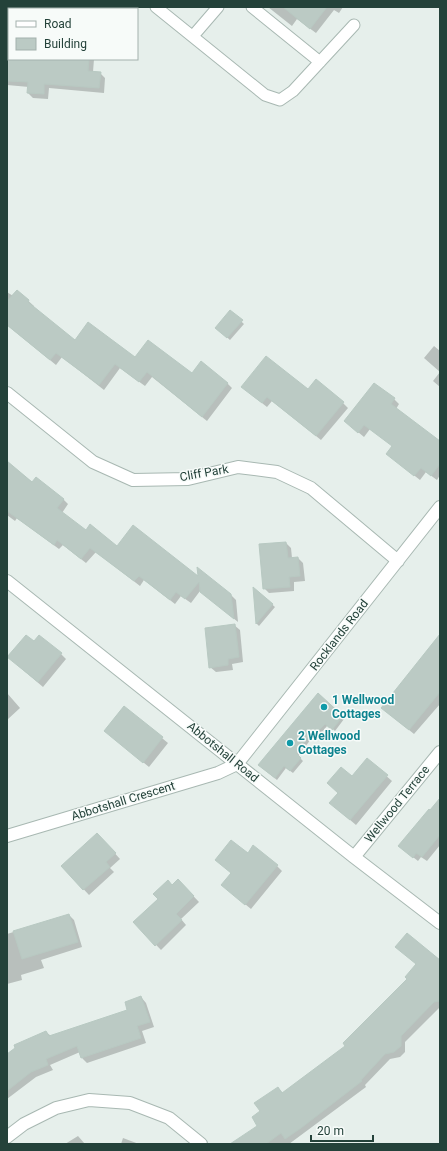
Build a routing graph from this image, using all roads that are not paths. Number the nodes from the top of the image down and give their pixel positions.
1 (156, 7) edge
2 (218, 7) edge
3 (252, 7) edge
4 (354, 26) dead end
5 (194, 36) junction
6 (320, 62) junction
7 (7, 393) edge
8 (440, 507) edge
9 (398, 560) junction
10 (7, 581) edge
11 (440, 752) edge
12 (237, 764) junction
13 (7, 836) edge
14 (354, 857) junction
15 (440, 922) edge
16 (7, 1137) edge
17 (201, 1144) edge

1 - 5 lane
2 - 5 lane
3 - 6 lane
4 - 6 lane
5 - 6 lane
7 - 9 street, Cliff Park
8 - 9 street, Rocklands Road
9 - 12 street, Rocklands Road
10 - 12 street, Abbotshall Road
11 - 14 street, Wellwood Terrace
12 - 13 street, Abbotshall Crescent
12 - 14 street, Abbotshall Road
14 - 15 street, Abbotshall Road
16 - 17 street

